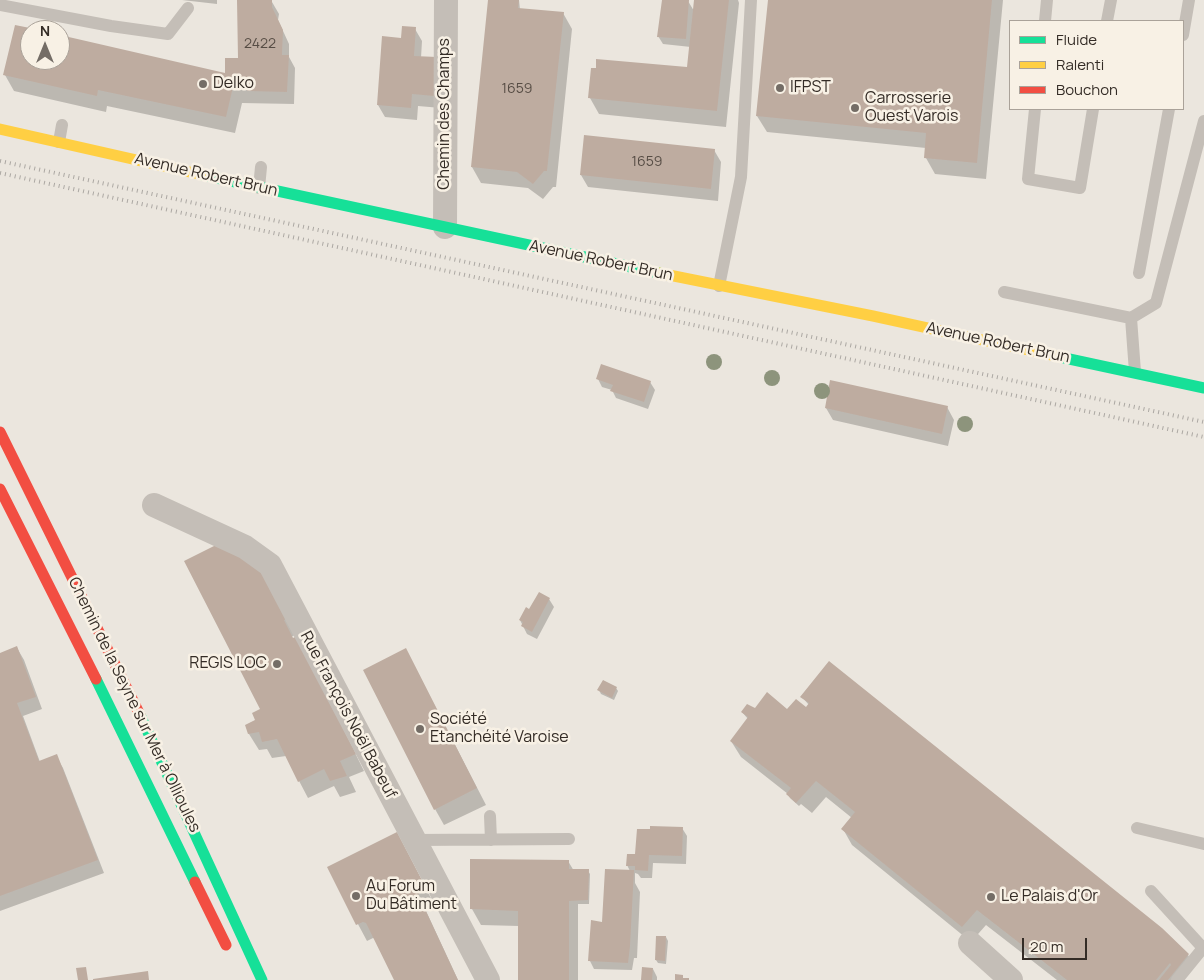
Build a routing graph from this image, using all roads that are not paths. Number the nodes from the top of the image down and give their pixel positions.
1 (751, 0) edge
2 (1047, 0) edge
3 (1110, 0) edge
4 (1189, 0) edge
5 (444, 1) edge
6 (0, 5) edge
7 (188, 8) dead end
8 (1045, 20) edge
9 (1107, 20) edge
10 (1184, 29) edge
11 (1035, 110) edge
12 (1093, 110) edge
13 (1169, 110) edge
14 (1204, 121) edge
15 (62, 125) dead end
16 (1, 126) edge
17 (59, 142) junction
18 (186, 156) dead end
19 (261, 166) dead end
20 (183, 170) junction
21 (259, 188) junction
22 (445, 227) junction
23 (1139, 273) dead end
24 (719, 286) junction
25 (1004, 292) dead end
26 (1131, 318) junction
27 (1135, 372) junction
28 (1204, 388) edge
29 (0, 432) edge
30 (0, 489) edge
31 (154, 505) dead end
32 (490, 816) dead end
33 (1137, 828) dead end
34 (569, 839) dead end
35 (414, 840) junction
36 (491, 840) junction
37 (201, 844) junction
38 (1204, 844) edge
39 (1151, 891) dead end
40 (970, 943) dead end
41 (1203, 948) edge
42 (230, 952) dead end
43 (262, 980) edge
44 (273, 980) edge
45 (488, 980) edge
46 (1011, 980) edge
47 (1178, 980) edge

1 - 24 lane
2 - 8 lane
3 - 9 lane
4 - 10 lane
5 - 22 street, Chemin des Champs
6 - 7 lane
11 - 12 lane
13 - 23 lane
14 - 26 lane
15 - 17 lane
16 - 17 street, Avenue Robert Brun
17 - 20 street, Avenue Robert Brun
18 - 20 lane
19 - 21 lane
20 - 21 street, Avenue Robert Brun
21 - 22 street, Avenue Robert Brun
22 - 24 street, Avenue Robert Brun
24 - 27 street, Avenue Robert Brun
25 - 26 lane
26 - 27 lane
27 - 28 street, Avenue Robert Brun
29 - 37 street, Chemin de la Seyne sur Mer à Ollioules
30 - 42 street, Chemin de la Seyne sur Mer à Ollioules
31 - 35 street, Rue François Noël Babeuf
32 - 36 lane
33 - 38 lane
34 - 36 lane
35 - 36 lane
35 - 45 street, Rue François Noël Babeuf
37 - 43 street, Chemin de la Seyne sur Mer à Ollioules
37 - 44 street
39 - 41 lane
40 - 46 street
41 - 47 lane

